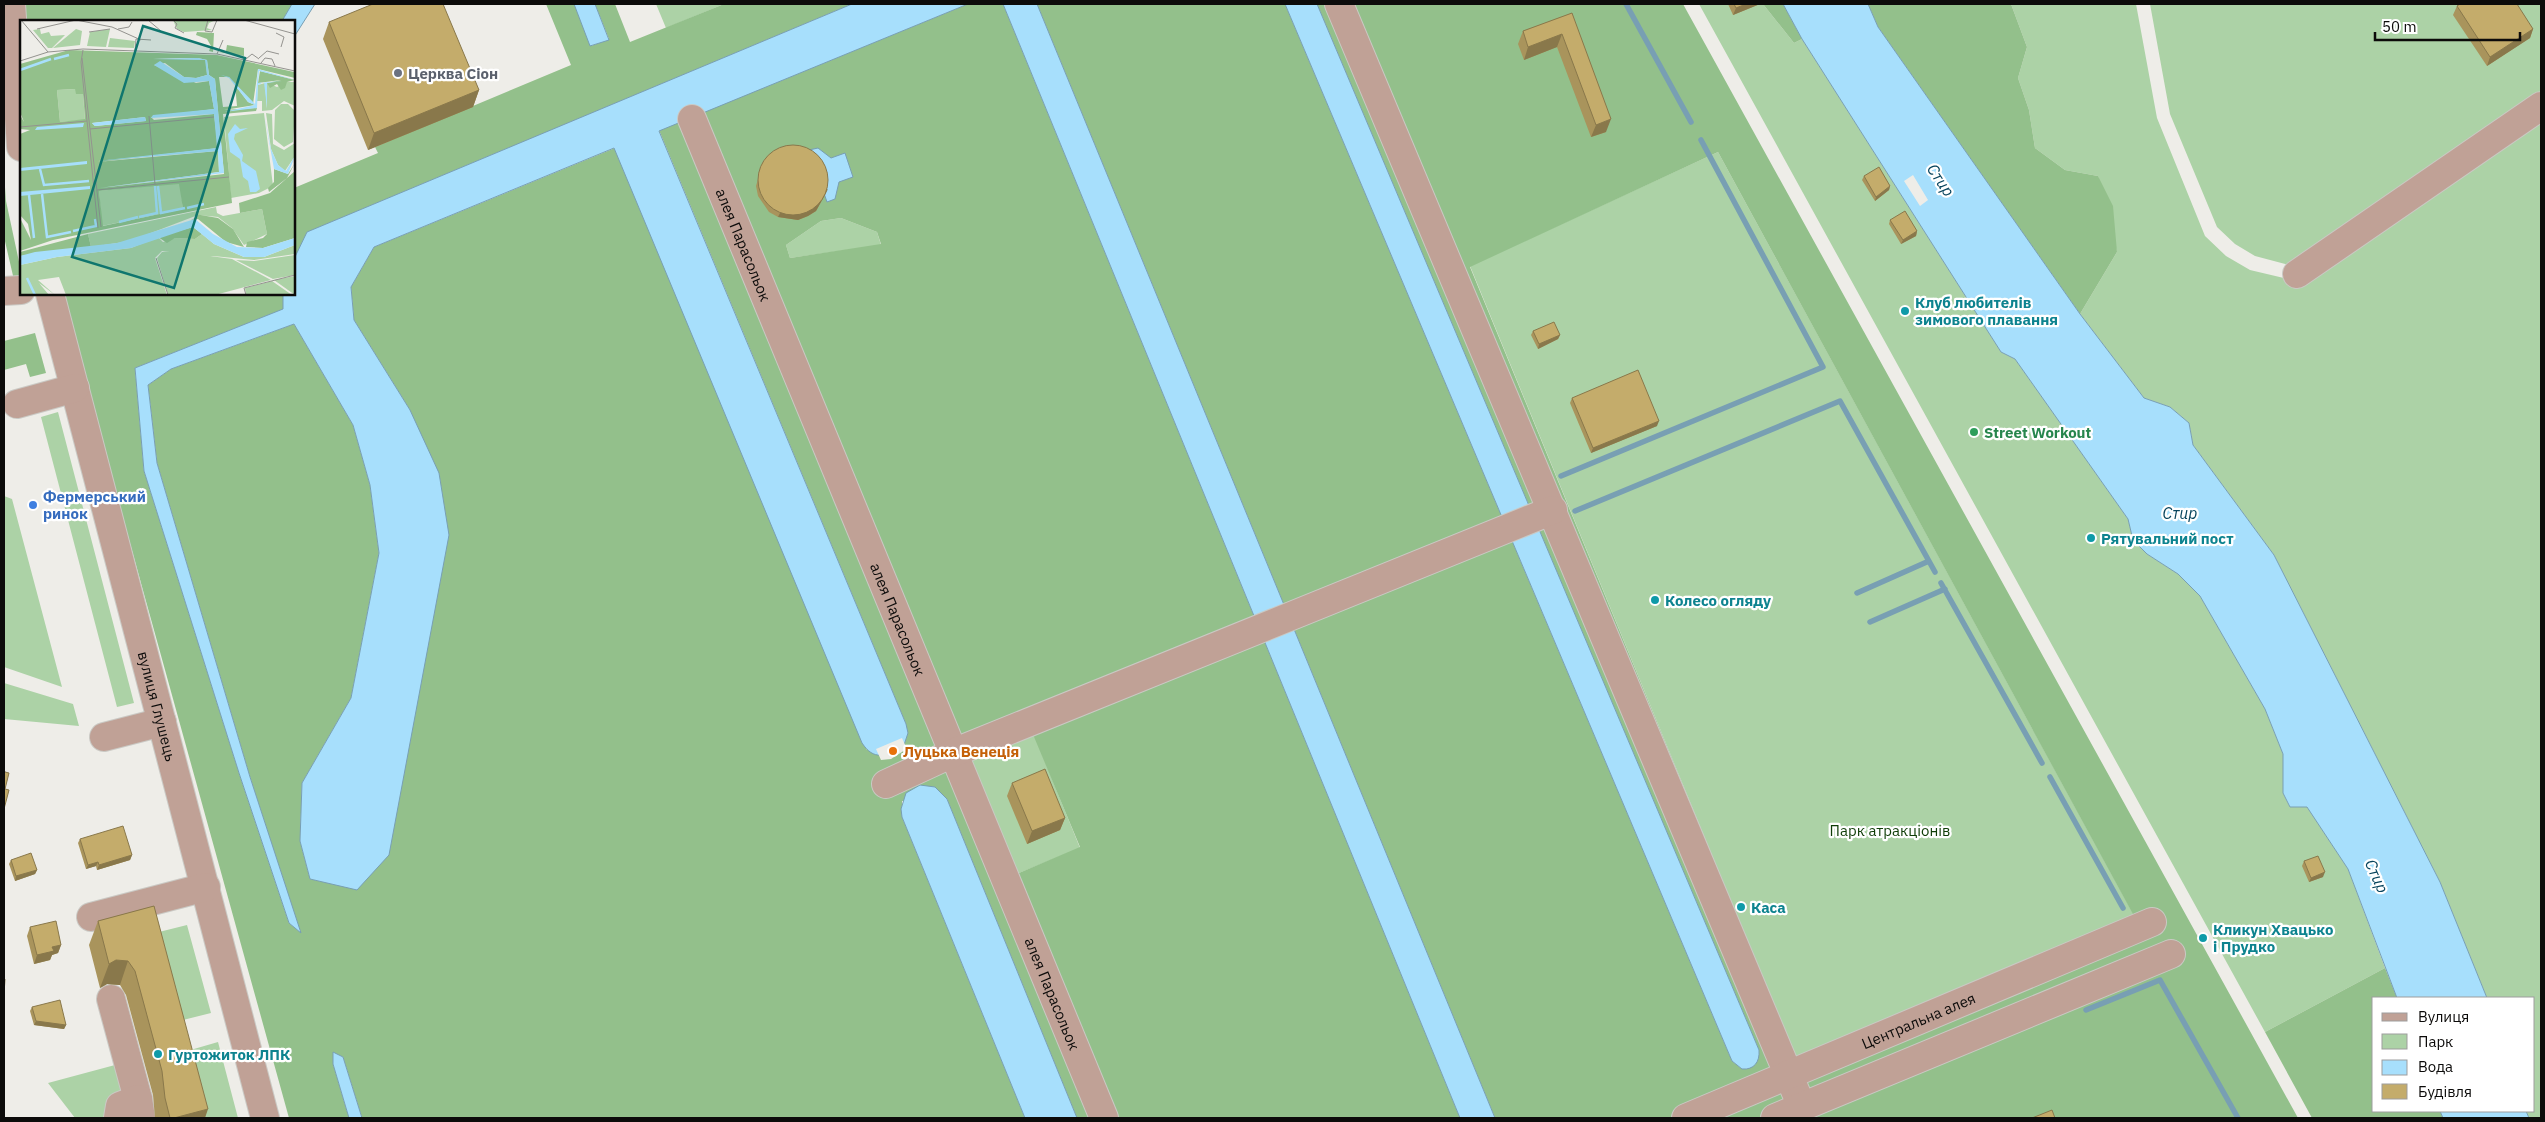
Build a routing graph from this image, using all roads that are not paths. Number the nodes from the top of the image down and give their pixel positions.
1 (11, 4) edge
2 (1339, 4) edge
3 (2541, 106) edge
4 (692, 120) dead end
5 (20, 133) edge
6 (2297, 274) dead end
7 (20, 290) edge
8 (4, 291) edge
9 (50, 295) edge
10 (75, 388) junction
11 (17, 404) dead end
12 (1553, 510) junction
13 (162, 722) junction
14 (104, 737) dead end
15 (953, 753) junction
16 (886, 784) dead end
17 (206, 887) junction
18 (91, 917) dead end
19 (111, 999) dead end
20 (1788, 1074) junction
21 (1802, 1107) junction
22 (140, 1108) edge
23 (1703, 1115) edge
24 (118, 1118) edge
25 (265, 1118) edge
26 (1104, 1118) edge
27 (1775, 1118) edge

1 - 5 street
2 - 12 street
3 - 6 street
4 - 15 street, алея Парасольок
7 - 8 street
9 - 10 street, вулиця Глушець
10 - 11 street
10 - 13 street, вулиця Глушець
12 - 15 street
12 - 20 street
13 - 14 street
13 - 17 street, вулиця Глушець
15 - 16 street
15 - 26 street, алея Парасольок
17 - 18 street
17 - 25 street, вулиця Глушець
19 - 22 street
20 - 21 street
20 - 21 street, Центральна алея
20 - 23 street, Центральна алея
21 - 27 street
22 - 24 street

